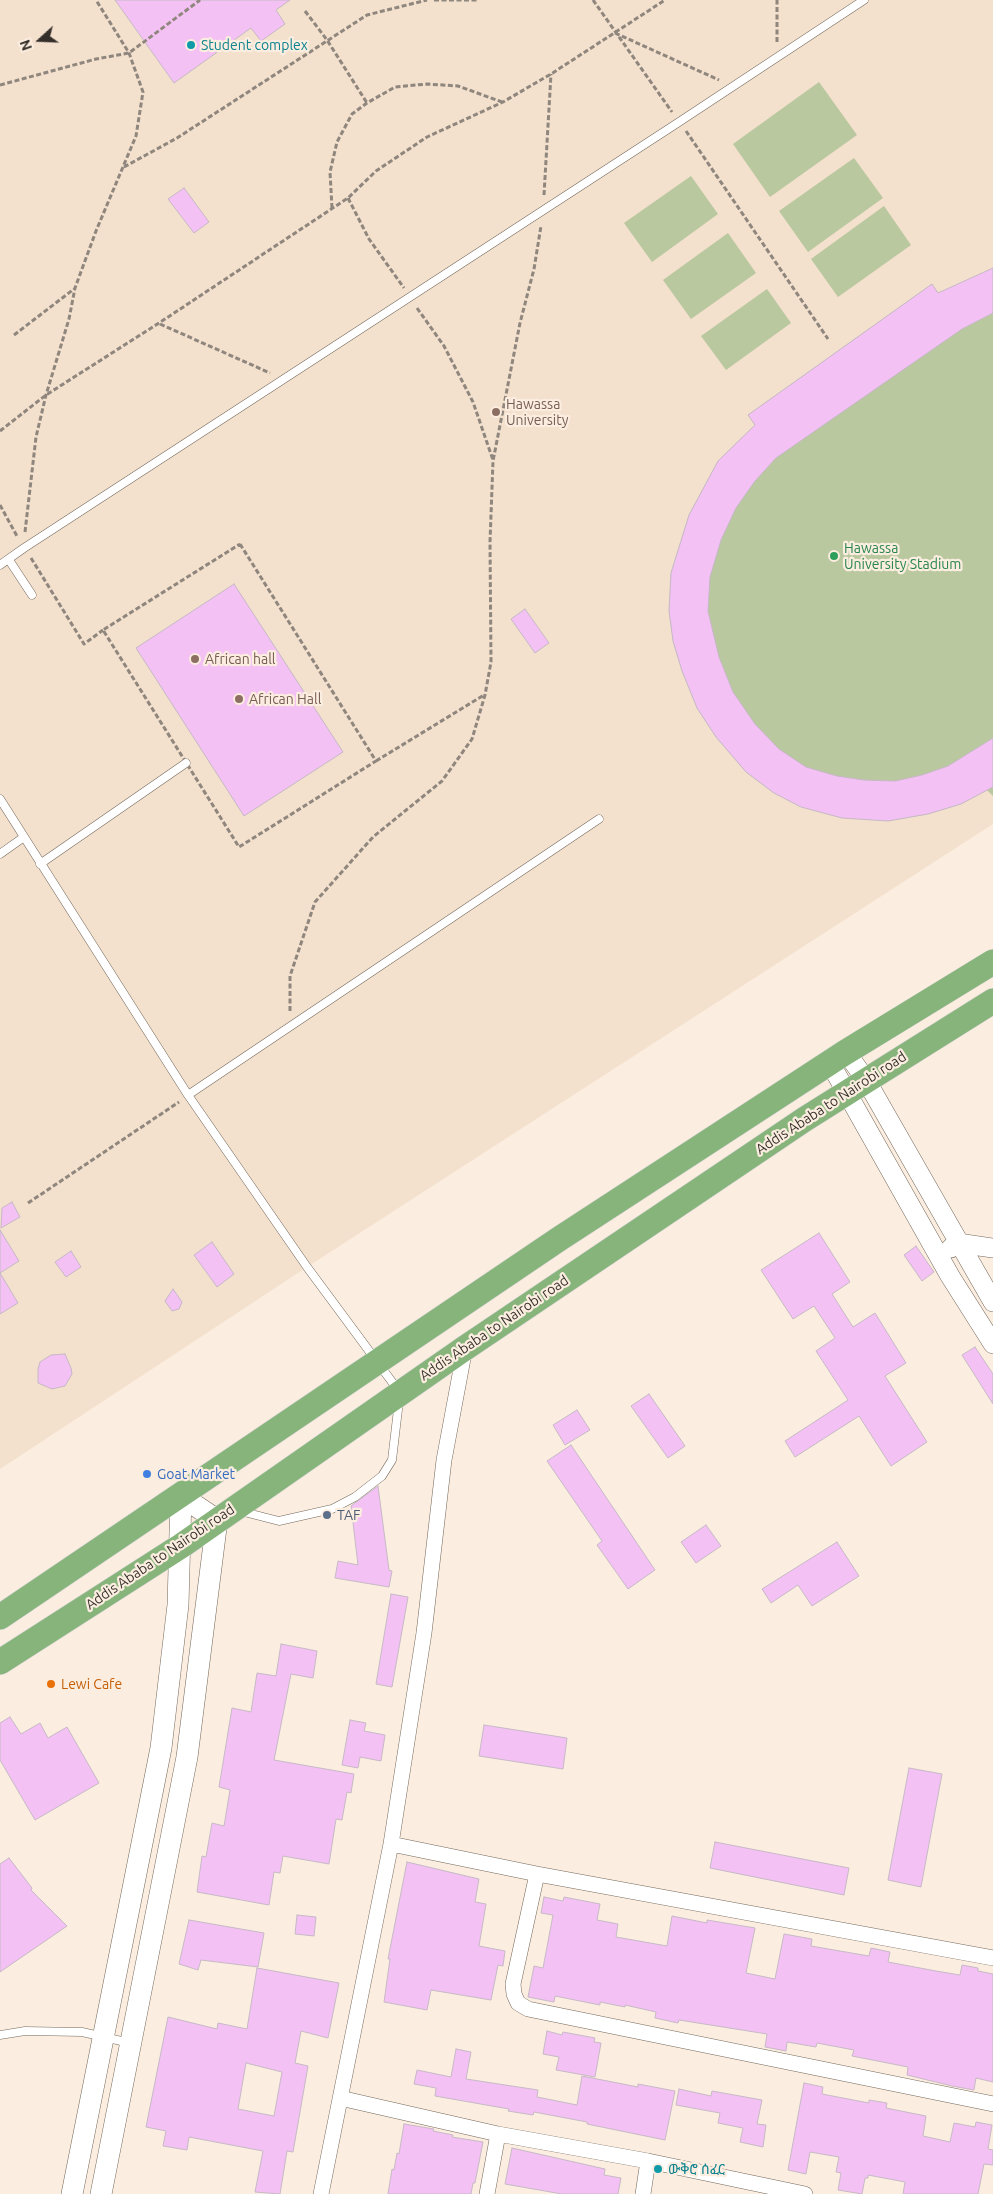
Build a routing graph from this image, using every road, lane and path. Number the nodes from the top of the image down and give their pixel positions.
1 (96, 0) edge
2 (200, 0) edge
3 (427, 0) edge
4 (434, 0) edge
5 (476, 0) edge
6 (593, 0) edge
7 (665, 0) edge
8 (777, 0) edge
9 (864, 0) edge
10 (305, 11) dead end
11 (615, 33) junction
12 (327, 40) junction
13 (129, 53) junction
14 (777, 57) junction
15 (551, 74) junction
16 (0, 85) edge
17 (732, 86) junction
18 (503, 102) junction
19 (367, 103) junction
20 (679, 122) junction
21 (124, 167) junction
22 (348, 198) junction
23 (332, 208) junction
24 (544, 210) junction
25 (75, 288) junction
26 (410, 297) junction
27 (159, 323) junction
28 (14, 334) dead end
29 (828, 339) dead end
30 (283, 378) junction
31 (46, 395) junction
32 (0, 430) edge
33 (493, 461) junction
34 (0, 505) edge
35 (24, 548) junction
36 (9, 560) junction
37 (0, 565) edge
38 (32, 595) dead end
39 (103, 630) junction
40 (485, 695) junction
41 (376, 761) junction
42 (186, 763) junction
43 (0, 799) edge
44 (600, 819) dead end
45 (24, 837) junction
46 (0, 854) edge
47 (40, 864) junction
48 (993, 962) edge
49 (993, 1001) edge
50 (290, 1027) junction
51 (838, 1057) junction
52 (856, 1086) junction
53 (188, 1095) junction
54 (28, 1203) dead end
55 (958, 1243) junction
56 (993, 1248) edge
57 (939, 1256) junction
58 (993, 1302) edge
59 (993, 1344) edge
60 (465, 1348) junction
61 (377, 1362) junction
62 (400, 1392) junction
63 (181, 1496) junction
64 (225, 1515) junction
65 (181, 1546) junction
66 (0, 1617) edge
67 (0, 1662) edge
68 (161, 1748) junction
69 (187, 1756) junction
70 (390, 1844) junction
71 (537, 1874) junction
72 (993, 1958) edge
73 (0, 2035) edge
74 (104, 2038) junction
75 (130, 2043) junction
76 (340, 2098) junction
77 (993, 2104) edge
78 (498, 2134) junction
79 (648, 2162) junction
80 (72, 2194) edge
81 (101, 2194) edge
82 (321, 2194) edge
83 (487, 2194) edge
84 (643, 2194) edge
85 (805, 2194) edge

1 - 13 path
2 - 13 path
3 - 12 path
4 - 5 path
6 - 11 path
7 - 11 path
8 - 14 path
9 - 14 lane
10 - 12 path
11 - 15 path
11 - 17 path
11 - 20 path
12 - 19 path
12 - 21 path
13 - 16 path
13 - 21 path
14 - 17 lane
15 - 18 path
15 - 24 path
17 - 20 lane
18 - 19 path
18 - 22 path
19 - 23 path
20 - 24 lane
20 - 29 path
21 - 25 path
22 - 23 path
22 - 26 path
23 - 27 path
24 - 26 lane
24 - 33 path
25 - 28 path
25 - 31 path
26 - 30 lane
26 - 33 path
27 - 30 path
27 - 31 path
30 - 35 lane
31 - 32 path
31 - 35 path
33 - 40 path
34 - 35 path
35 - 36 lane
35 - 39 path
36 - 37 lane
36 - 38 lane
39 - 41 path
39 - 42 path
40 - 41 path
40 - 50 path
41 - 42 path
42 - 47 lane
43 - 45 lane
44 - 50 lane
45 - 46 lane
45 - 47 lane
47 - 53 lane
48 - 51 highway
49 - 52 highway, Addis Ababa to Nairobi road
50 - 53 lane
51 - 52 street
51 - 61 highway
52 - 55 street
52 - 57 street
52 - 60 highway, Addis Ababa to Nairobi road
53 - 54 path
53 - 61 lane
55 - 56 street
55 - 57 street
55 - 58 street
57 - 59 street
60 - 62 highway, Addis Ababa to Nairobi road
60 - 70 street
61 - 62 lane
61 - 63 highway
62 - 64 highway, Addis Ababa to Nairobi road
62 - 64 lane
63 - 64 main road
63 - 65 main road
63 - 66 highway
64 - 65 highway, Addis Ababa to Nairobi road
64 - 69 main road
65 - 67 highway, Addis Ababa to Nairobi road
65 - 68 main road
68 - 69 main road
68 - 74 main road
69 - 75 main road
70 - 71 street
70 - 76 street
71 - 72 street
71 - 77 street
73 - 74 lane
74 - 75 lane
74 - 80 main road
75 - 81 main road
76 - 78 street
76 - 82 street
78 - 79 street
78 - 83 street
79 - 84 street
79 - 85 street

